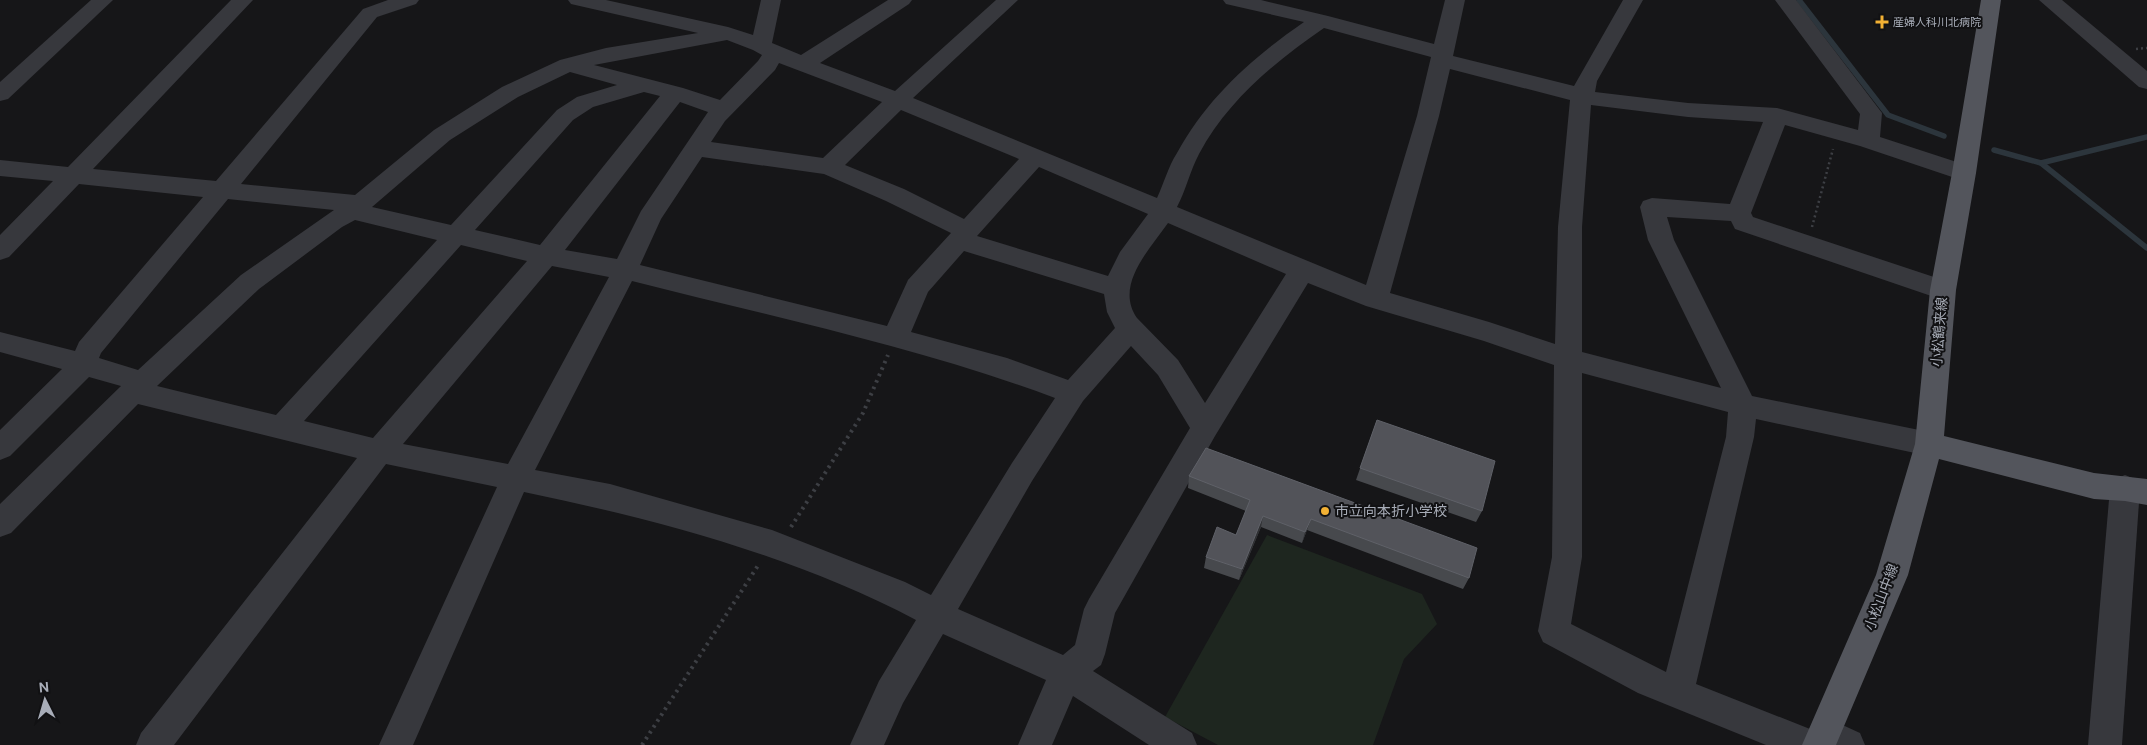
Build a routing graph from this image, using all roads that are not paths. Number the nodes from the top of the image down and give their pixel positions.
1 (103, 0) edge
2 (243, 0) edge
3 (409, 0) edge
4 (578, 0) edge
5 (770, 0) edge
6 (902, 0) edge
7 (1008, 0) edge
8 (1233, 0) edge
9 (1455, 0) edge
10 (1633, 0) edge
11 (1785, 0) edge
12 (1991, 0) edge
13 (2049, 0) edge
14 (1317, 13) edge
15 (728, 33) junction
16 (767, 49) junction
17 (1442, 56) junction
18 (804, 63) junction
19 (568, 65) junction
20 (2147, 82) edge
21 (642, 85) junction
22 (674, 93) junction
23 (0, 94) edge
24 (1582, 96) junction
25 (898, 100) junction
26 (722, 109) junction
27 (1777, 114) junction
28 (1868, 141) junction
29 (694, 148) junction
30 (1035, 156) junction
31 (828, 167) junction
32 (0, 168) edge
33 (1964, 173) junction
34 (72, 176) junction
35 (220, 191) junction
36 (356, 207) junction
37 (1163, 211) junction
38 (1739, 213) junction
39 (457, 235) junction
40 (963, 236) junction
41 (0, 251) edge
42 (546, 256) junction
43 (624, 270) junction
44 (1302, 270) junction
45 (1117, 288) junction
46 (1943, 290) junction
47 (1374, 298) junction
48 (1131, 328) junction
49 (895, 338) junction
50 (0, 342) edge
51 (1568, 359) junction
52 (83, 366) junction
53 (139, 387) junction
54 (1073, 393) junction
55 (1743, 405) junction
56 (281, 428) junction
57 (1204, 428) junction
58 (1929, 444) junction
59 (0, 448) edge
60 (379, 451) junction
61 (515, 479) junction
62 (2136, 490) edge
63 (0, 524) edge
64 (938, 614) junction
65 (1066, 673) junction
66 (1677, 694) junction
67 (1825, 742) edge
68 (153, 745) edge
69 (396, 745) edge
70 (867, 745) edge
71 (1034, 745) edge
72 (1180, 745) edge
73 (2105, 745) edge

1 - 23 street
2 - 34 street
3 - 35 street
4 - 15 street
5 - 16 street
6 - 18 street
7 - 25 street
8 - 14 street
9 - 17 street
10 - 24 street
11 - 28 street
12 - 33 main road, 小松鶴来線
13 - 20 street
14 - 17 street
14 - 37 street
15 - 16 street
15 - 19 street
16 - 18 street
16 - 26 street
17 - 24 street
17 - 47 street
18 - 25 street
19 - 21 street
19 - 36 street
21 - 22 street
21 - 39 street
22 - 26 street
22 - 42 street
24 - 27 street
24 - 51 street
25 - 30 street
25 - 31 street
26 - 29 street
27 - 28 street
27 - 38 street
28 - 33 street
29 - 31 street
29 - 43 street
30 - 37 street
30 - 40 street
31 - 40 street
32 - 34 street
33 - 46 main road, 小松鶴来線
34 - 35 street
34 - 41 street
35 - 36 street
35 - 52 street
36 - 39 street
36 - 53 street
37 - 44 street
37 - 45 street
38 - 46 street
38 - 55 street
39 - 42 street
39 - 56 street
40 - 45 street
40 - 49 street
42 - 43 street
42 - 60 street
43 - 49 street
43 - 61 street
44 - 47 street
44 - 57 street
45 - 48 street
46 - 58 main road, 小松鶴来線
47 - 51 street
48 - 54 street
48 - 57 street
49 - 54 street
50 - 52 street
51 - 55 street
51 - 66 street
52 - 53 street
52 - 59 street
53 - 56 street
53 - 63 street
54 - 64 street
55 - 58 street
55 - 66 street
56 - 60 street
57 - 65 street
58 - 62 main road
58 - 67 main road, 小松山中線
60 - 61 street
60 - 68 street
61 - 64 street
61 - 69 street
62 - 73 street
64 - 65 street
64 - 70 street
65 - 71 street
65 - 72 street
66 - 67 street

